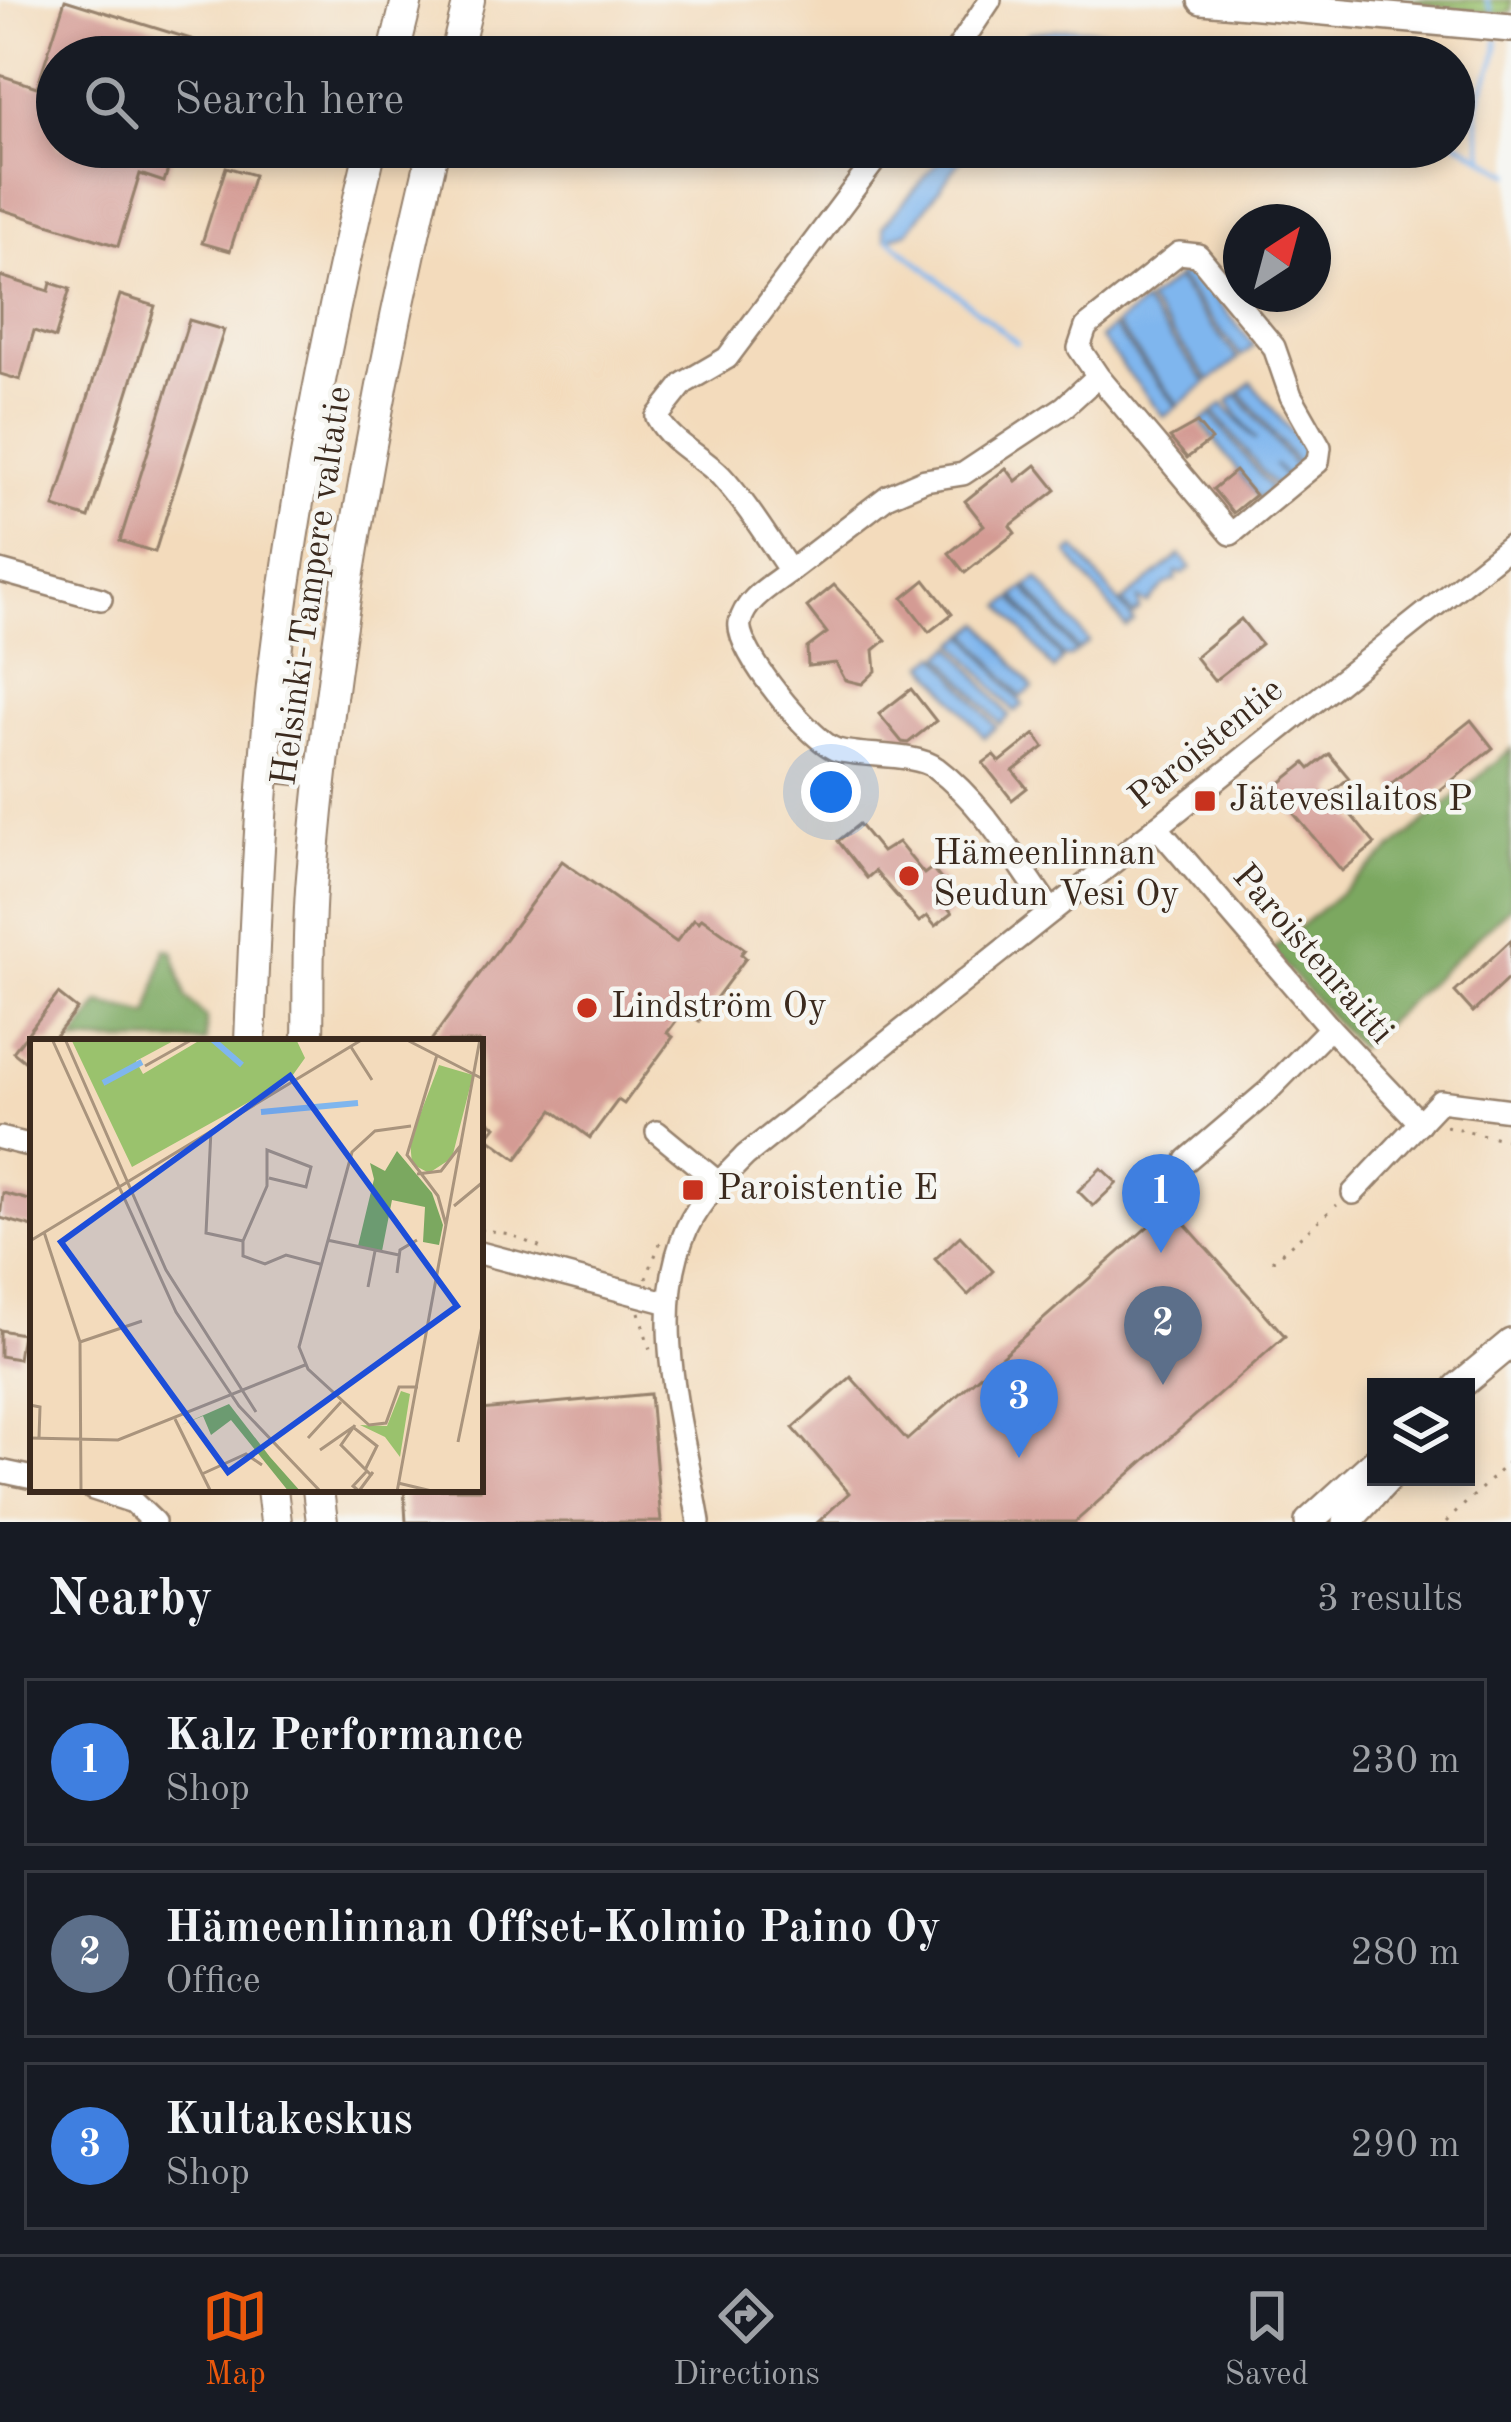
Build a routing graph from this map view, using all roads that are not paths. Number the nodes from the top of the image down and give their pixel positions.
1 (406, 0) edge
2 (469, 0) edge
3 (990, 0) edge
4 (1202, 0) edge
5 (1511, 28) edge
6 (398, 36) edge
7 (460, 36) edge
8 (966, 36) edge
9 (366, 168) edge
10 (429, 168) edge
11 (868, 168) edge
12 (1098, 376) junction
13 (1511, 545) edge
14 (790, 571) junction
15 (0, 572) edge
16 (100, 599) dead end
17 (266, 770) junction
18 (324, 776) junction
19 (1157, 827) junction
20 (1052, 911) junction
21 (1330, 1028) junction
22 (250, 1039) edge
23 (308, 1039) edge
24 (1511, 1110) edge
25 (1420, 1123) junction
26 (657, 1132) dead end
27 (0, 1138) edge
28 (30, 1145) edge
29 (1187, 1160) dead end
30 (719, 1183) junction
31 (1353, 1193) road end
32 (483, 1254) edge
33 (669, 1303) junction
34 (1511, 1344) edge
35 (1469, 1378) edge
36 (1475, 1384) edge
37 (1367, 1469) edge
38 (0, 1472) edge
39 (30, 1477) edge
40 (1381, 1486) edge
41 (102, 1492) edge
42 (272, 1492) edge
43 (319, 1492) edge
44 (154, 1522) edge
45 (276, 1522) edge
46 (322, 1522) edge
47 (699, 1522) edge
48 (1309, 1522) edge
49 (1347, 1522) edge

1 - 6 highway
2 - 7 highway
3 - 8 street
4 - 5 main road
9 - 17 highway, Helsinki-Tampere valtatie
10 - 18 highway, Helsinki-Tampere valtatie
11 - 14 street
12 - 12 street
12 - 14 street
13 - 19 street, Paroistentie
14 - 20 street
15 - 16 street
17 - 18 street
17 - 22 highway, Helsinki-Tampere valtatie
18 - 23 highway, Helsinki-Tampere valtatie
19 - 20 street, Paroistentie
19 - 21 street, Paroistenraitti
20 - 30 street, Paroistentie
21 - 25 street, Paroistenraitti
21 - 29 street
24 - 25 street
25 - 31 street
26 - 30 street
27 - 28 street
30 - 33 street, Paroistentie
32 - 33 street
33 - 47 street, Paroistentie
34 - 35 main road
34 - 36 main road
37 - 48 main road
38 - 39 street
40 - 49 main road
41 - 44 street
42 - 45 highway
43 - 46 highway

